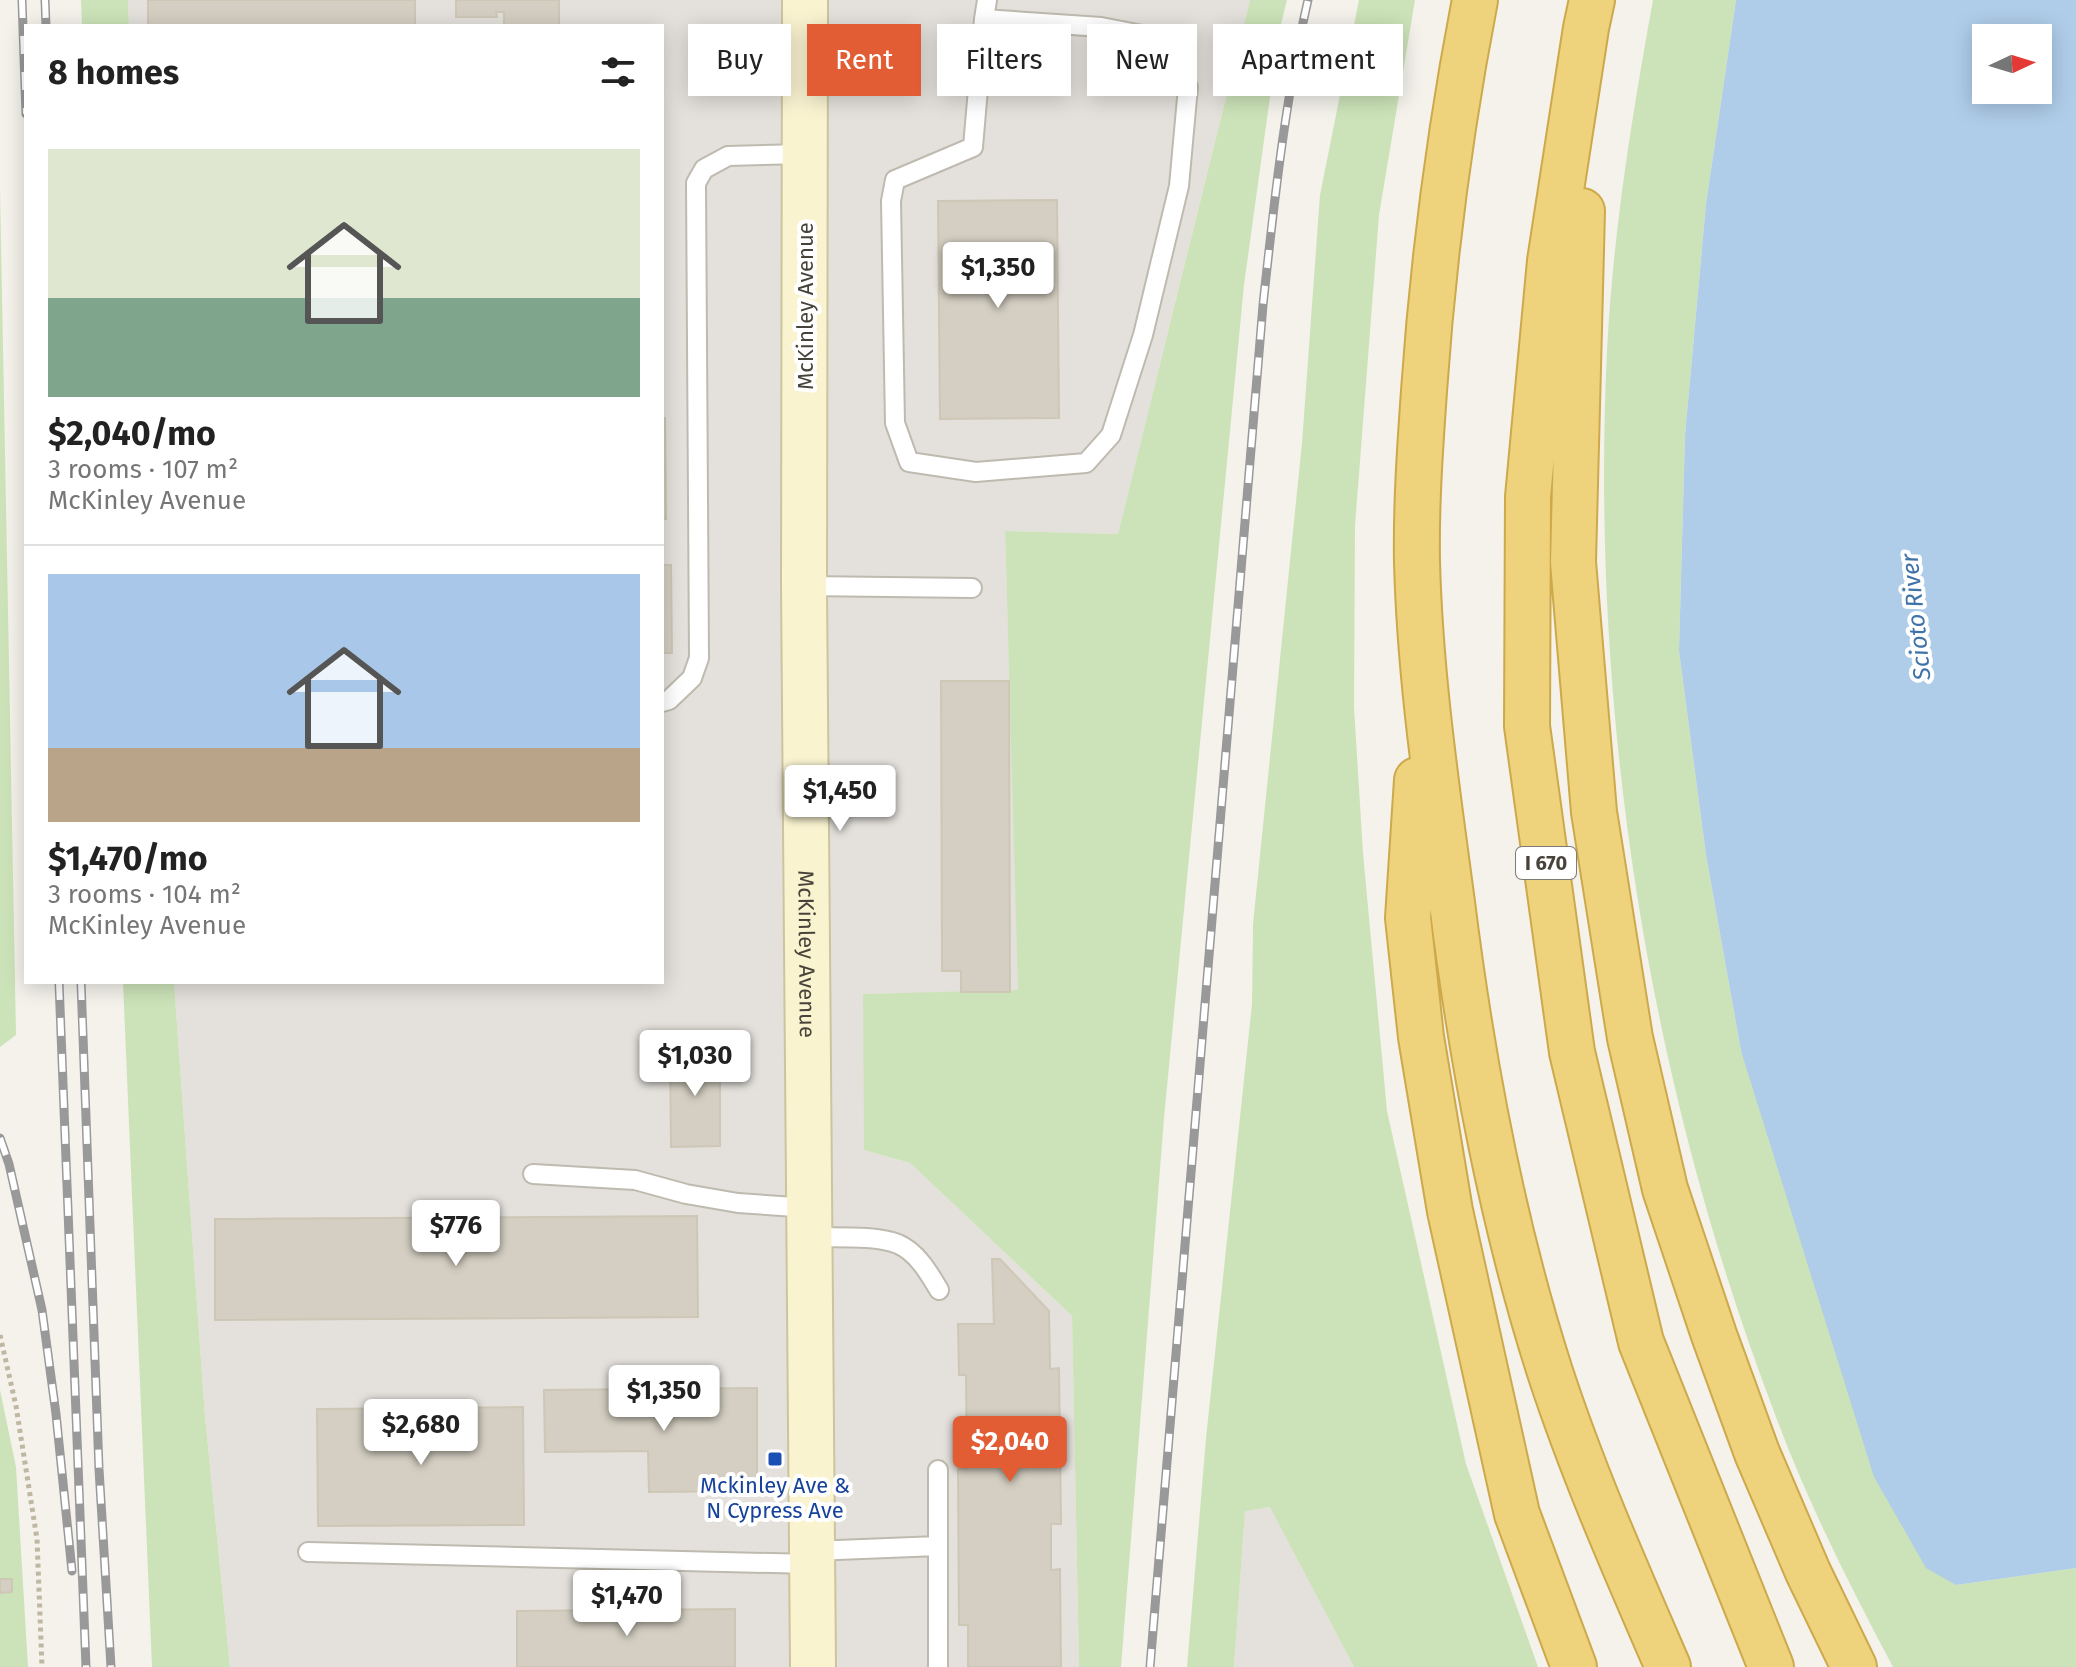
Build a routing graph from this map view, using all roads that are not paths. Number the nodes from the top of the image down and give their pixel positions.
1 (805, 0) edge
2 (1475, 0) edge
3 (986, 9) edge
4 (1589, 14) edge
5 (805, 154) junction
6 (804, 586) junction
7 (972, 588) dead end
8 (1423, 678) junction
9 (664, 701) edge
10 (533, 1174) dead end
11 (810, 1223) junction
12 (939, 1290) dead end
13 (938, 1470) dead end
14 (938, 1546) junction
15 (308, 1552) dead end
16 (811, 1558) junction
17 (813, 1667) edge
18 (938, 1667) edge
19 (1574, 1667) edge
20 (1668, 1667) edge
21 (1771, 1667) edge
22 (1854, 1667) edge

1 - 5 main road, McKinley Avenue
2 - 8 highway
3 - 3 lane
4 - 21 highway, I 670
4 - 22 highway
5 - 6 main road, McKinley Avenue
5 - 9 lane
6 - 7 lane
6 - 11 main road, McKinley Avenue
8 - 19 highway
8 - 20 highway
10 - 11 lane
11 - 12 lane
11 - 16 main road, McKinley Avenue
13 - 14 lane
14 - 16 lane
14 - 18 lane
15 - 16 lane
16 - 17 main road, McKinley Avenue

